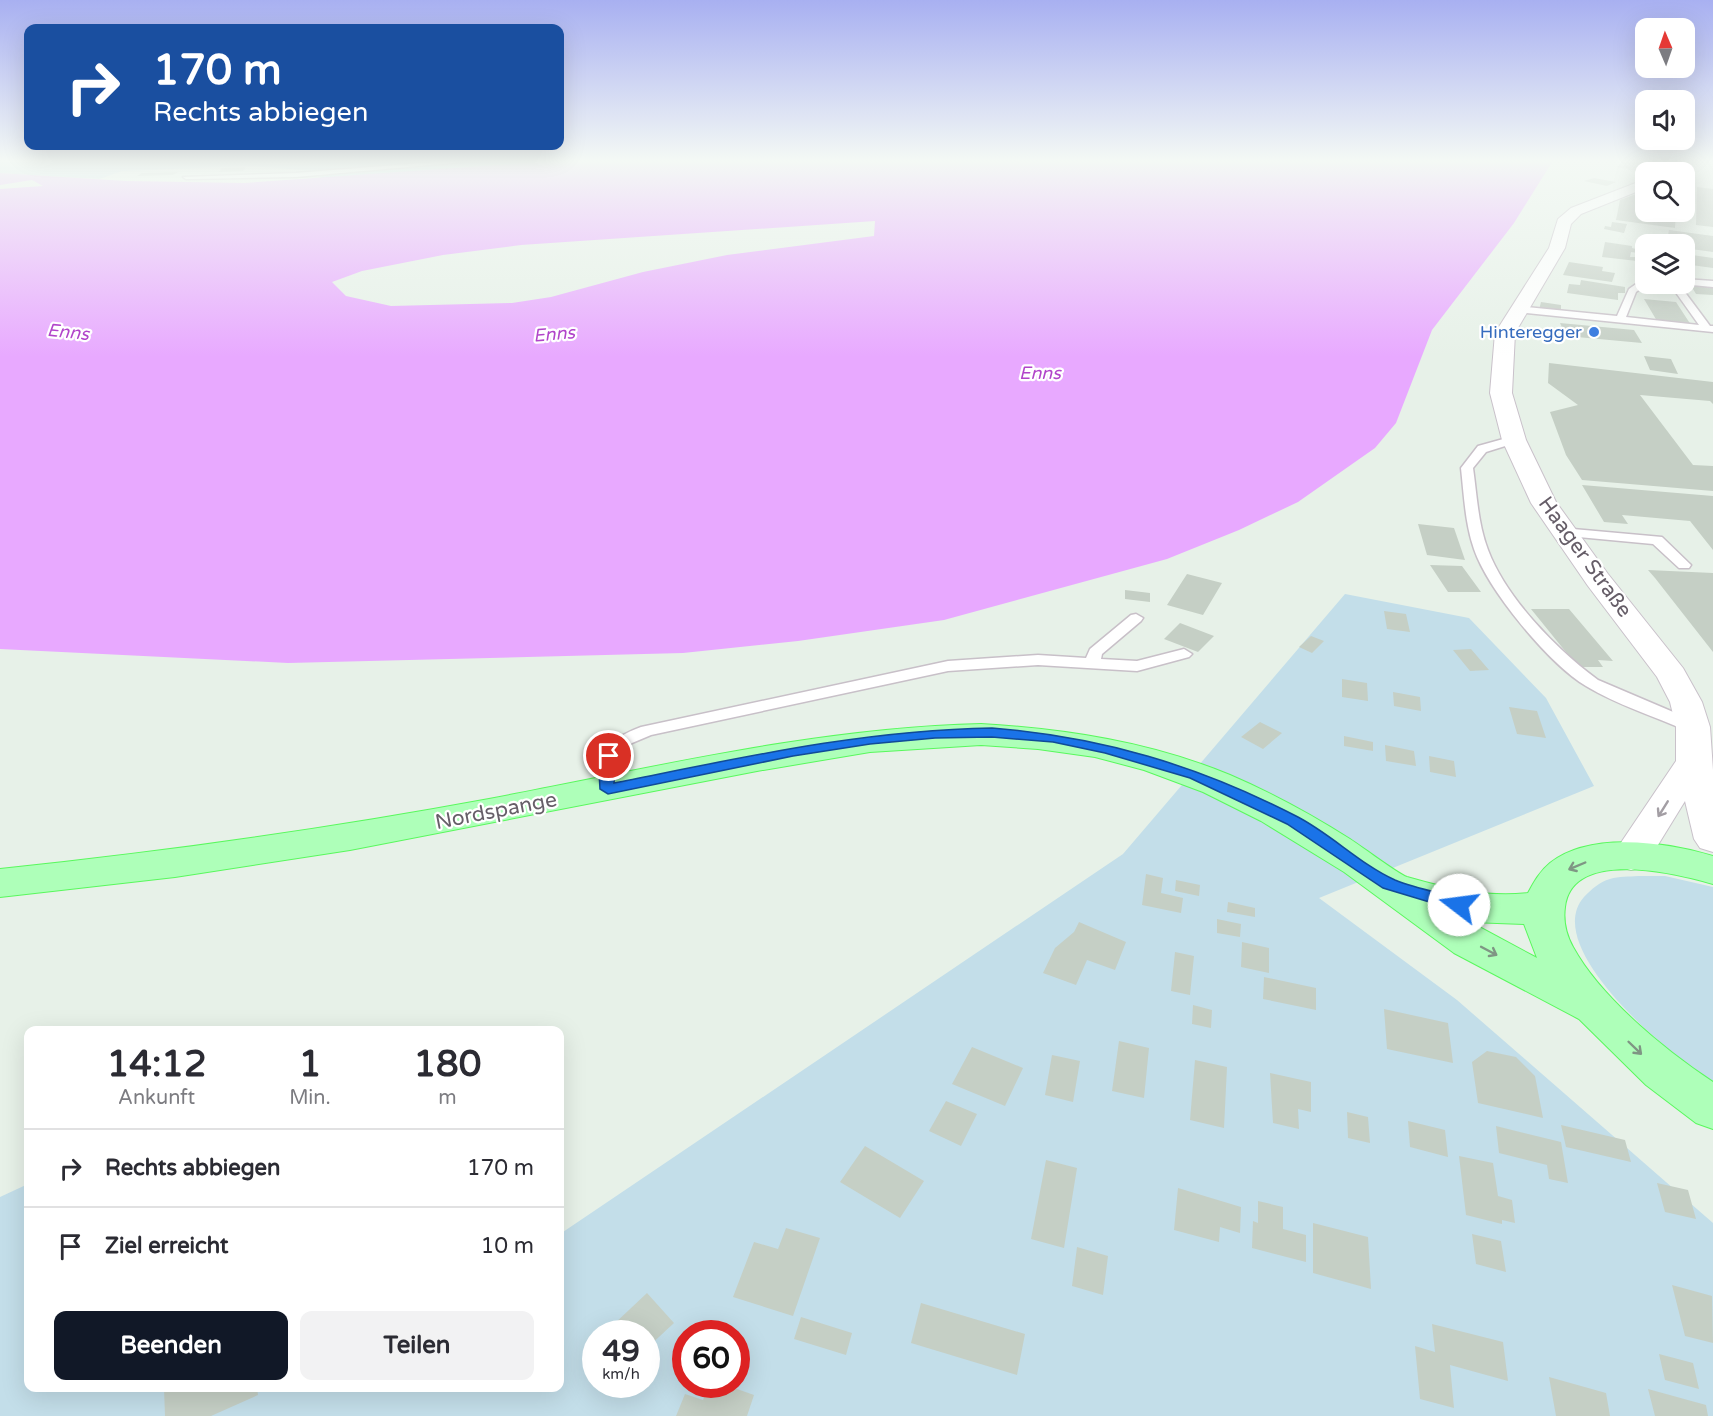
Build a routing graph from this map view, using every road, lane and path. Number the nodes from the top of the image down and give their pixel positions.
1 (1566, 225) edge
2 (1695, 283) edge
3 (1713, 284) edge
4 (1635, 289) edge
5 (1682, 294) edge
6 (1517, 309) junction
7 (1620, 320) junction
8 (1710, 329) edge
9 (1514, 440) junction
10 (1562, 532) junction
11 (1683, 565) dead end
12 (1136, 618) dead end
13 (1184, 654) dead end
14 (1092, 665) junction
15 (1700, 751) edge
16 (608, 789) junction
17 (1713, 839) edge
18 (1631, 856) junction
19 (1713, 870) edge
20 (0, 883) edge
21 (1389, 884) junction
22 (1542, 906) junction
23 (1593, 1006) junction
24 (1713, 1108) edge

1 - 6 street, Haager Straße
2 - 3 lane
4 - 7 lane
5 - 8 lane
6 - 7 lane
6 - 9 street, Haager Straße
7 - 8 lane
9 - 10 street, Haager Straße
9 - 15 lane
10 - 11 lane
10 - 15 street, Haager Straße
12 - 14 lane
13 - 14 lane
14 - 16 lane
15 - 17 street, Haager Straße
15 -> 18 street
16 - 20 main road, Nordspange
16 - 21 main road, Nordspange
18 - 19 main road
18 -> 22 main road
21 - 22 main road, Nordspange
21 -> 23 main road, Nordspange
22 - 23 main road
23 -> 24 main road

